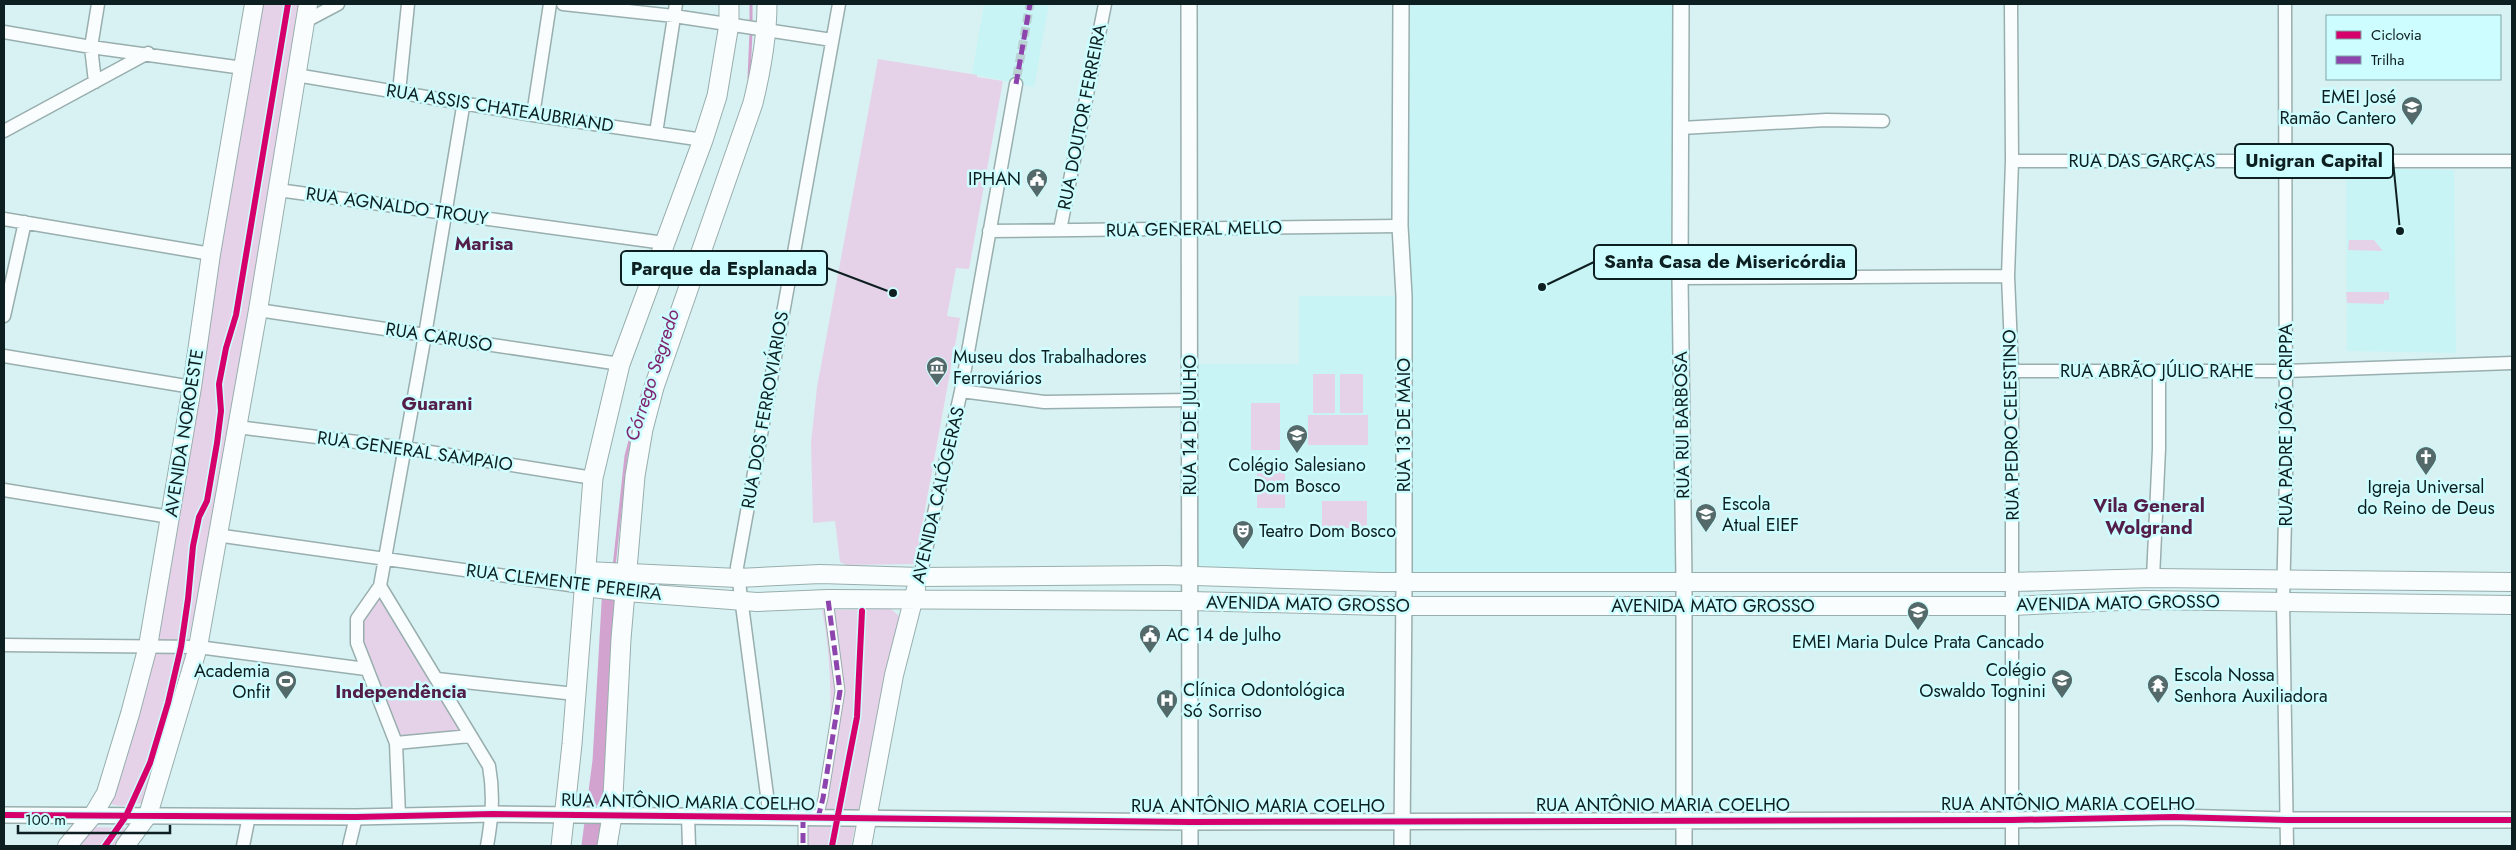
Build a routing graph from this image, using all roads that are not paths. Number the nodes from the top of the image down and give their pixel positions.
1 (98, 4) edge
2 (254, 4) edge
3 (308, 4) edge
4 (338, 4) edge
5 (408, 4) edge
6 (550, 4) edge
7 (563, 4) edge
8 (729, 4) edge
9 (767, 4) edge
10 (839, 4) edge
11 (1105, 4) edge
12 (1189, 4) edge
13 (1402, 4) edge
14 (1681, 4) edge
15 (2011, 4) edge
16 (2285, 4) edge
17 (675, 10) edge
18 (304, 22) junction
19 (731, 24) junction
20 (766, 31) junction
21 (4, 32) edge
22 (832, 40) junction
23 (91, 47) junction
24 (148, 53) junction
25 (243, 68) junction
26 (296, 75) junction
27 (1016, 80) tunnel mouth
28 (95, 82) junction
29 (398, 92) junction
30 (464, 101) junction
31 (533, 115) junction
32 (1883, 121) dead end
33 (1681, 128) junction
34 (4, 131) edge
35 (656, 133) junction
36 (703, 140) junction
37 (2012, 161) junction
38 (2286, 161) junction
39 (2512, 161) edge
40 (278, 190) junction
41 (446, 212) junction
42 (4, 218) edge
43 (25, 222) junction
44 (1400, 226) junction
45 (1190, 228) junction
46 (1060, 230) junction
47 (989, 231) junction
48 (664, 243) junction
49 (211, 254) junction
50 (2008, 276) junction
51 (1680, 278) junction
52 (258, 310) junction
53 (4, 316) edge
54 (425, 336) junction
55 (4, 356) edge
56 (2512, 363) edge
57 (620, 364) junction
58 (2012, 371) junction
59 (2159, 371) junction
60 (2286, 371) junction
61 (192, 386) junction
62 (961, 391) junction
63 (1190, 400) junction
64 (237, 427) junction
65 (405, 448) junction
66 (593, 478) junction
67 (4, 490) edge
68 (170, 517) junction
69 (216, 535) junction
70 (384, 558) junction
71 (1190, 576) junction
72 (920, 577) junction
73 (738, 578) junction
74 (2153, 578) junction
75 (2285, 578) junction
76 (590, 580) junction
77 (1404, 582) junction
78 (1684, 582) junction
79 (2012, 582) junction
80 (2512, 582) edge
81 (620, 583) junction
82 (380, 586) junction
83 (828, 599) junction
84 (742, 600) junction
85 (913, 600) junction
86 (2142, 600) junction
87 (1190, 601) junction
88 (2283, 601) junction
89 (2512, 605) edge
90 (1404, 606) junction
91 (1684, 606) junction
92 (2012, 606) junction
93 (4, 645) edge
94 (148, 646) junction
95 (198, 647) junction
96 (366, 669) junction
97 (438, 679) junction
98 (576, 694) junction
99 (470, 736) junction
100 (396, 743) junction
101 (493, 814) junction
102 (4, 815) edge
103 (94, 815) junction
104 (148, 815) junction
105 (399, 815) junction
106 (249, 816) junction
107 (570, 816) junction
108 (604, 816) junction
109 (688, 816) junction
110 (356, 817) junction
111 (770, 818) junction
112 (810, 818) junction
113 (866, 818) junction
114 (1684, 820) junction
115 (2012, 820) junction
116 (2287, 820) junction
117 (2512, 820) edge
118 (1402, 821) junction
119 (1190, 822) junction
120 (67, 846) edge
121 (125, 846) edge
122 (243, 846) edge
123 (350, 846) edge
124 (487, 846) edge
125 (561, 846) edge
126 (607, 846) edge
127 (689, 846) edge
128 (803, 846) edge
129 (862, 846) edge
130 (1190, 846) edge
131 (1402, 846) edge
132 (1684, 846) edge
133 (2012, 846) edge
134 (2287, 846) edge

1 - 23 street
2 - 25 main road, AVENIDA NOROESTE
3 - 18 main road
4 - 18 street
5 - 29 street
6 - 31 street
7 - 17 street
8 - 19 main road
9 - 20 main road
10 - 22 street, RUA DOS FERROVIÁRIOS
11 - 46 street, RUA DOUTOR FERREIRA
12 - 45 street, RUA 14 DE JULHO
13 - 44 street, RUA 13 DE MAIO
14 - 33 street, RUA RUI BARBOSA
15 - 37 street, RUA PEDRO CELESTINO
16 - 38 street, RUA PADRE JOÃO CRIPPA
17 - 19 street
17 - 35 street
18 - 26 main road
19 - 20 street
19 - 36 main road
20 - 22 street
20 - 81 main road
21 - 23 street
22 - 73 street, RUA DOS FERROVIÁRIOS
23 - 24 street
23 - 28 street
24 - 25 street
24 - 28 street
25 - 49 main road, AVENIDA NOROESTE
26 - 29 street, RUA ASSIS CHATEAUBRIAND
26 - 40 main road
27 - 47 street, AVENIDA CALÓGERAS
28 - 34 street
29 - 30 street, RUA ASSIS CHATEAUBRIAND
30 - 31 street, RUA ASSIS CHATEAUBRIAND
30 - 41 street
31 - 35 street, RUA ASSIS CHATEAUBRIAND
32 - 33 street
33 - 51 street, RUA RUI BARBOSA
35 - 36 street, RUA ASSIS CHATEAUBRIAND
36 - 48 main road
37 - 38 street, RUA DAS GARÇAS
37 - 50 street, RUA PEDRO CELESTINO
38 - 39 street, RUA DAS GARÇAS
38 - 60 street, RUA PADRE JOÃO CRIPPA
40 - 41 street, RUA AGNALDO TROUY
40 - 52 main road
41 - 48 street, RUA AGNALDO TROUY
41 - 54 street
42 - 43 street
43 - 49 street
43 - 53 street
44 - 45 street, RUA GENERAL MELLO
44 - 77 street, RUA 13 DE MAIO
45 - 46 street, RUA GENERAL MELLO
45 - 63 street, RUA 14 DE JULHO
46 - 47 street, RUA GENERAL MELLO
47 - 62 street, AVENIDA CALÓGERAS
48 - 57 main road
49 - 61 main road, AVENIDA NOROESTE
50 - 51 street
50 - 58 street, RUA PEDRO CELESTINO
51 - 78 street, RUA RUI BARBOSA
52 - 54 street, RUA CARUSO
52 - 64 main road
54 - 57 street, RUA CARUSO
54 - 65 street
55 - 61 street
56 - 60 street, RUA ABRÃO JÚLIO RAHE
57 - 66 main road
58 - 59 street, RUA ABRÃO JÚLIO RAHE
58 - 79 street, RUA PEDRO CELESTINO
59 - 60 street, RUA ABRÃO JÚLIO RAHE
59 - 74 street
60 - 75 street, RUA PADRE JOÃO CRIPPA
61 - 68 main road, AVENIDA NOROESTE
62 - 63 street
62 - 72 street, AVENIDA CALÓGERAS
63 - 71 street, RUA 14 DE JULHO
64 - 65 street, RUA GENERAL SAMPAIO
64 - 69 main road
65 - 66 street, RUA GENERAL SAMPAIO
65 - 70 street
66 - 76 main road
67 - 68 street
68 - 94 main road, AVENIDA NOROESTE
69 - 70 street, RUA CLEMENTE PEREIRA
69 - 95 main road
70 - 76 street, RUA CLEMENTE PEREIRA
70 - 82 street
71 - 72 main road, AVENIDA MATO GROSSO
71 - 77 main road, AVENIDA MATO GROSSO
71 - 87 street, RUA 14 DE JULHO
72 - 73 main road, RUA CLEMENTE PEREIRA
72 - 85 main road, AVENIDA CALÓGERAS
73 - 81 main road, RUA CLEMENTE PEREIRA
73 - 84 street, RUA DOS FERROVIÁRIOS
74 - 75 main road, AVENIDA MATO GROSSO
74 - 79 main road, AVENIDA MATO GROSSO
74 - 86 main road
75 - 80 main road, AVENIDA MATO GROSSO
75 - 88 street, RUA PADRE JOÃO CRIPPA
76 - 81 main road, RUA CLEMENTE PEREIRA
76 - 98 main road
77 - 78 main road, AVENIDA MATO GROSSO
77 - 90 street, RUA 13 DE MAIO
78 - 79 main road, AVENIDA MATO GROSSO
78 - 91 street, RUA RUI BARBOSA
79 - 92 street, RUA PEDRO CELESTINO
81 - 84 main road, RUA CLEMENTE PEREIRA
81 - 108 main road
82 - 96 street
82 - 97 street
83 - 84 main road, RUA CLEMENTE PEREIRA
83 - 85 main road, RUA CLEMENTE PEREIRA
83 - 112 street
84 - 111 street, RUA DOS FERROVIÁRIOS
85 - 87 main road, AVENIDA MATO GROSSO
85 - 113 main road, AVENIDA CALÓGERAS
86 - 88 main road, AVENIDA MATO GROSSO
86 - 92 main road, AVENIDA MATO GROSSO
87 - 90 main road, AVENIDA MATO GROSSO
87 - 119 street, RUA 14 DE JULHO
88 - 89 main road, AVENIDA MATO GROSSO
88 - 116 street, RUA PADRE JOÃO CRIPPA
90 - 91 main road, AVENIDA MATO GROSSO
90 - 118 street, RUA 13 DE MAIO
91 - 92 main road, AVENIDA MATO GROSSO
91 - 114 street, RUA RUI BARBOSA
92 - 115 street, RUA PEDRO CELESTINO
93 - 94 street
94 - 95 street
94 - 103 main road, AVENIDA NOROESTE
95 - 96 street
95 - 104 main road
96 - 100 street
97 - 98 street
97 - 99 street
98 - 107 main road
99 - 100 street
99 - 101 street
100 - 105 street
101 - 105 street, RUA ANTÔNIO MARIA COELHO
101 - 107 street, RUA ANTÔNIO MARIA COELHO
101 - 124 street
102 - 103 street, RUA ANTÔNIO MARIA COELHO
103 - 104 street, RUA ANTÔNIO MARIA COELHO
103 - 120 main road, AVENIDA NOROESTE
104 - 106 street, RUA ANTÔNIO MARIA COELHO
104 - 121 main road
105 - 110 street, RUA ANTÔNIO MARIA COELHO
106 - 110 street, RUA ANTÔNIO MARIA COELHO
106 - 122 street
107 - 108 street, RUA ANTÔNIO MARIA COELHO
107 - 125 main road
108 - 109 street, RUA ANTÔNIO MARIA COELHO
108 - 126 main road
109 - 111 street, RUA ANTÔNIO MARIA COELHO
109 - 127 street
110 - 123 street
111 - 112 street, RUA ANTÔNIO MARIA COELHO
112 - 113 street, RUA ANTÔNIO MARIA COELHO
112 - 128 street
113 - 119 street, RUA ANTÔNIO MARIA COELHO
113 - 129 main road, AVENIDA CALÓGERAS
114 - 115 street, RUA ANTÔNIO MARIA COELHO
114 - 118 street, RUA ANTÔNIO MARIA COELHO
114 - 132 street, RUA RUI BARBOSA
115 - 116 street, RUA ANTÔNIO MARIA COELHO
115 - 133 street, RUA PEDRO CELESTINO
116 - 117 street, RUA ANTÔNIO MARIA COELHO
116 - 134 street, RUA PADRE JOÃO CRIPPA
118 - 119 street, RUA ANTÔNIO MARIA COELHO
118 - 131 street, RUA 13 DE MAIO
119 - 130 street, RUA 14 DE JULHO

